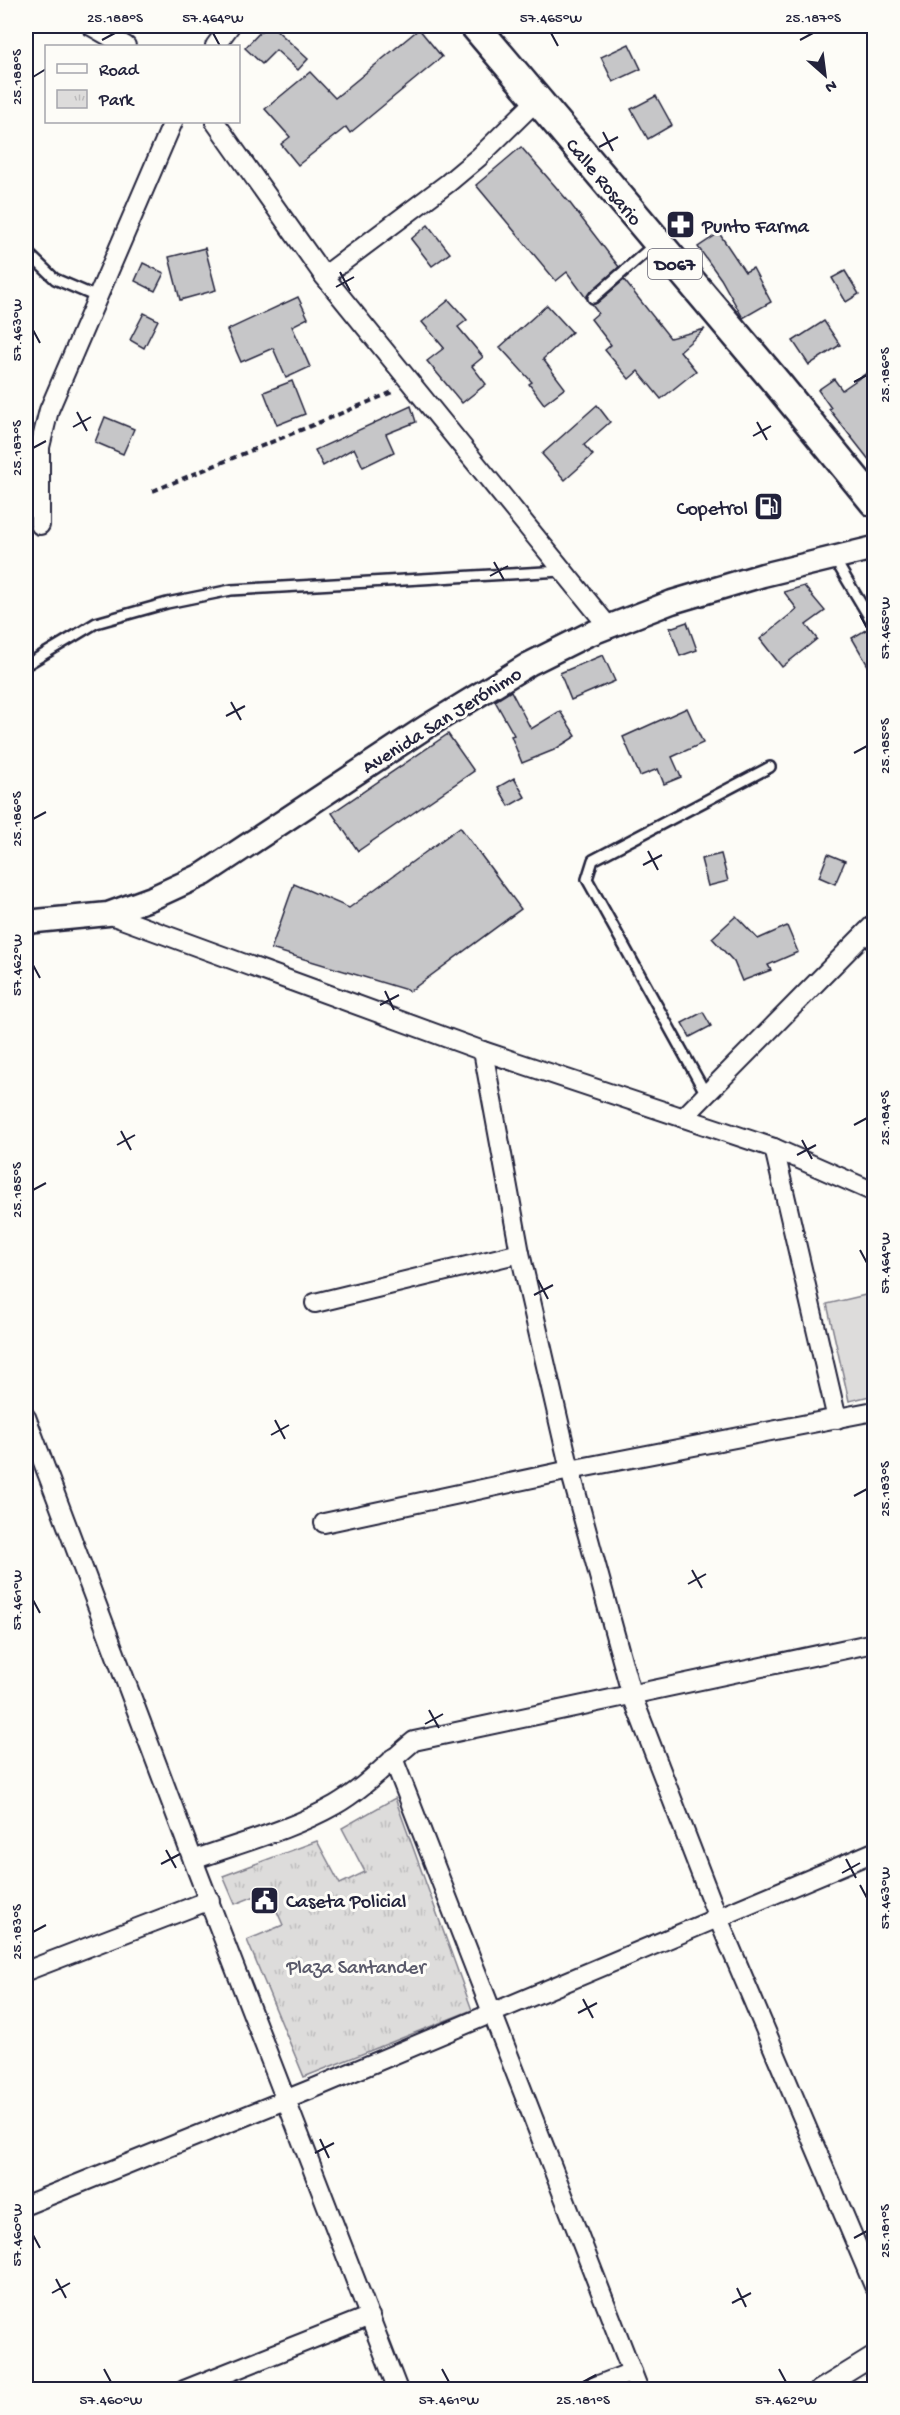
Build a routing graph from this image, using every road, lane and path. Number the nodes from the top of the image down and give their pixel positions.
1 (92, 26) edge
2 (230, 26) edge
3 (475, 26) edge
4 (124, 45) edge
5 (216, 45) edge
6 (537, 100) junction
7 (173, 123) edge
8 (216, 123) edge
9 (657, 242) junction
10 (26, 251) edge
11 (324, 276) junction
12 (97, 297) junction
13 (593, 298) dead end
14 (412, 384) junction
15 (153, 491) dead end
16 (874, 502) edge
17 (40, 525) dead end
18 (874, 548) edge
19 (834, 558) junction
20 (563, 570) junction
21 (872, 622) dead end
22 (608, 626) junction
23 (26, 665) edge
24 (770, 767) dead end
25 (108, 914) junction
26 (26, 922) edge
27 (871, 935) edge
28 (483, 1051) junction
29 (706, 1094) junction
30 (683, 1118) junction
31 (774, 1148) junction
32 (874, 1192) edge
33 (520, 1253) junction
34 (315, 1303) dead end
35 (874, 1411) edge
36 (26, 1417) edge
37 (837, 1419) junction
38 (570, 1470) junction
39 (324, 1523) dead end
40 (874, 1643) edge
41 (631, 1693) junction
42 (393, 1758) junction
43 (874, 1852) edge
44 (193, 1860) junction
45 (210, 1900) junction
46 (718, 1918) junction
47 (26, 1971) edge
48 (494, 2013) junction
49 (286, 2099) junction
50 (26, 2205) edge
51 (874, 2286) edge
52 (370, 2316) junction
53 (874, 2356) edge
54 (633, 2372) junction
55 (184, 2390) edge
56 (398, 2390) edge
57 (586, 2390) edge
58 (639, 2390) edge
59 (819, 2390) edge

1 - 4 street
2 - 5 street
3 - 6 main road, Calle Rosario / D067
6 - 9 main road, Calle Rosario / D067
6 - 11 street
7 - 12 street
8 - 11 street
9 - 13 lane
9 - 16 main road, Calle Rosario / D067
10 - 12 lane
11 - 14 street
12 - 17 street
14 - 15 path
14 - 20 street
18 - 19 street, Avenida San Jerónimo
19 - 21 lane
19 - 22 street, Avenida San Jerónimo
20 - 22 street
20 - 23 lane
22 - 25 street, Avenida San Jerónimo
24 - 29 lane
25 - 26 street, Avenida San Jerónimo
25 - 28 street
27 - 29 street
28 - 30 street
28 - 33 street
29 - 30 street
30 - 31 street
31 - 32 street
31 - 37 street
33 - 34 street
33 - 38 street
35 - 37 street
36 - 44 street
37 - 38 street
38 - 39 street
38 - 41 street
40 - 41 street
41 - 42 street
41 - 46 street
42 - 44 street
42 - 48 street
43 - 46 street
44 - 45 street
45 - 47 street
45 - 49 street
46 - 48 street
46 - 51 street
48 - 49 street
48 - 54 street
49 - 50 street
49 - 52 street
52 - 55 street
52 - 56 street
53 - 59 street
54 - 57 street
54 - 58 street

